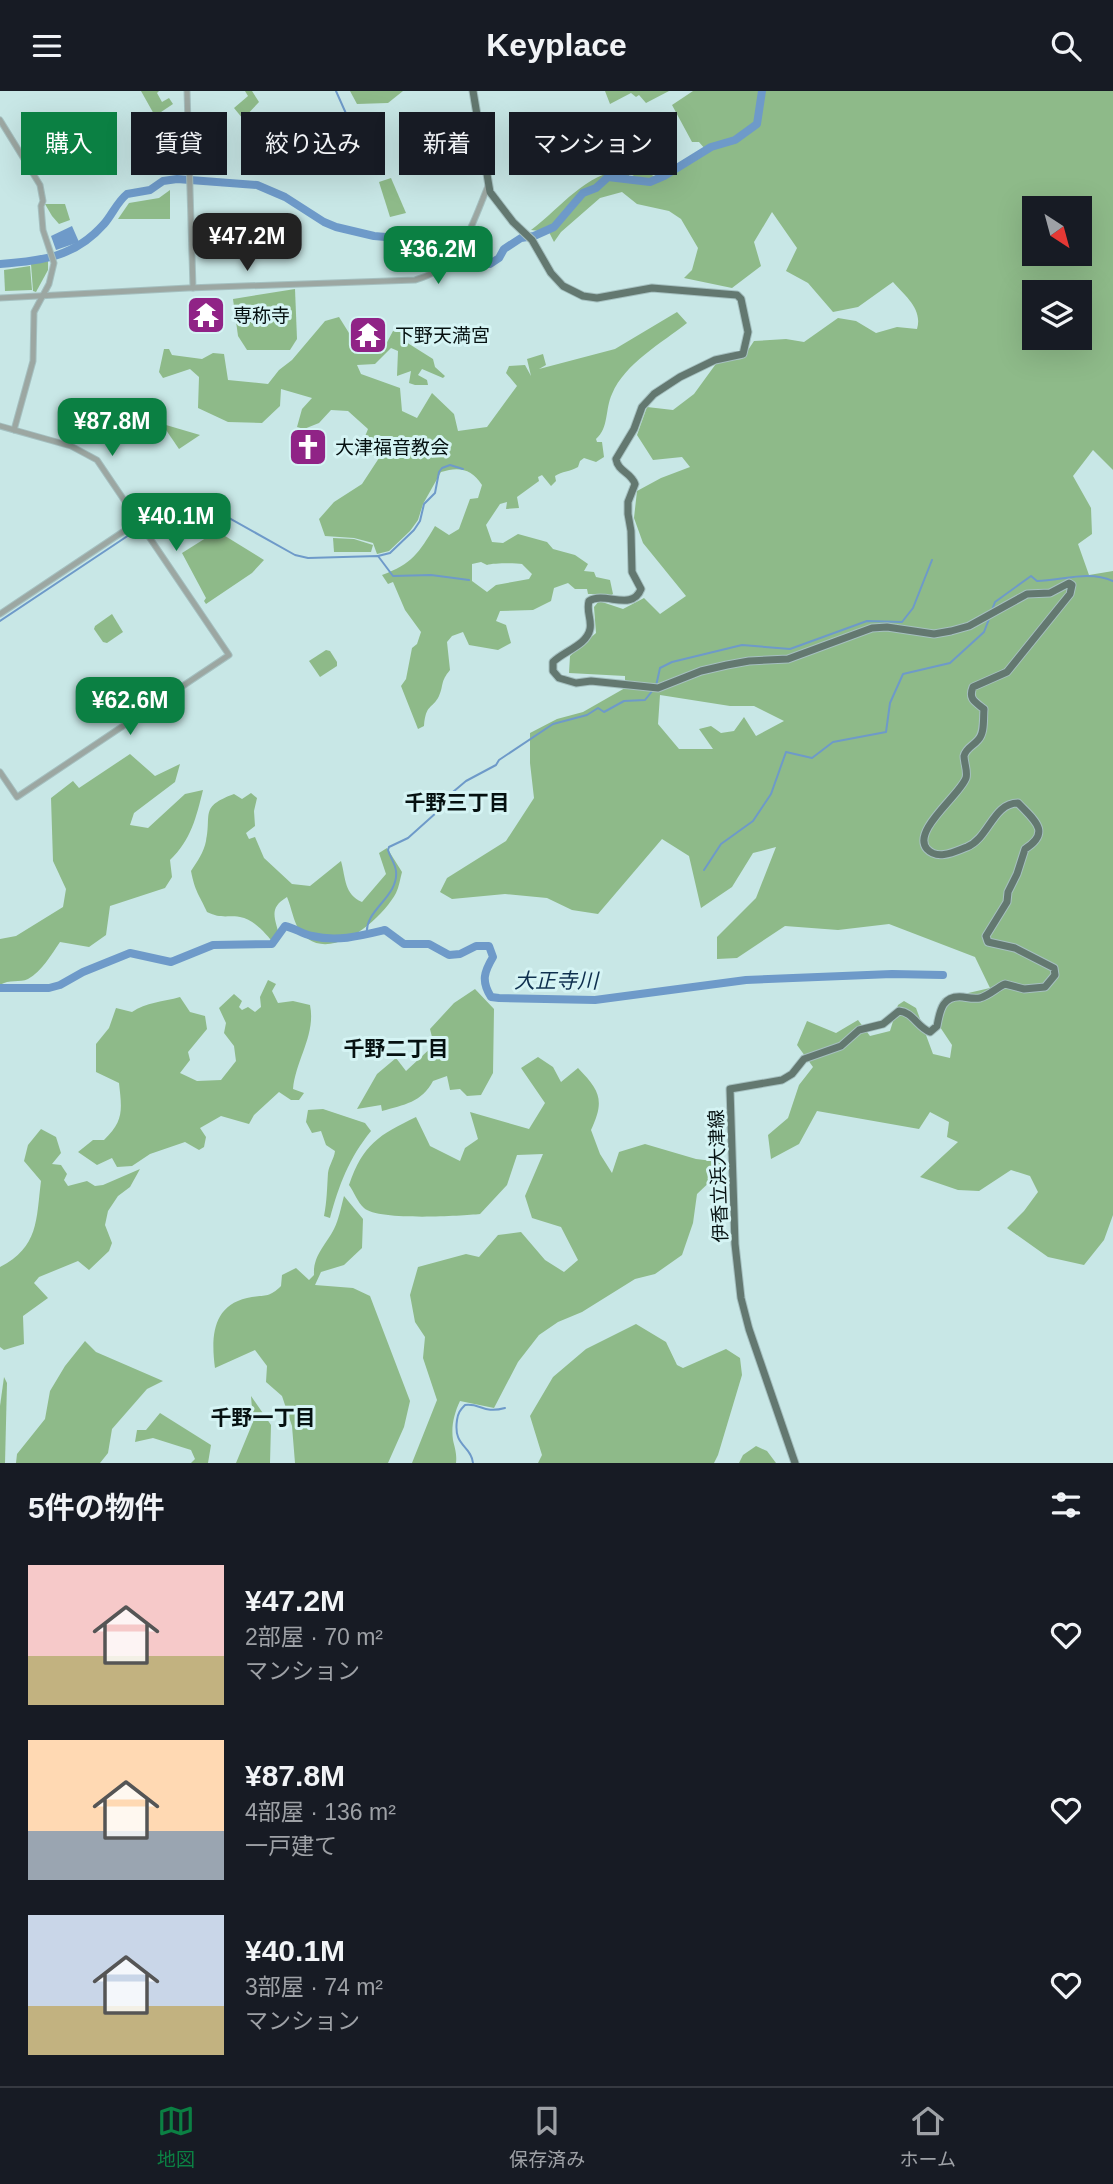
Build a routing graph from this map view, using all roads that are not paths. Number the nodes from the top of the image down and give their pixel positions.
1 (187, 91) edge
2 (473, 91) edge
3 (0, 120) edge
4 (488, 186) junction
5 (193, 288) junction
6 (41, 297) junction
7 (0, 298) edge
8 (0, 426) edge
9 (14, 430) junction
10 (139, 521) junction
11 (0, 614) edge
12 (0, 772) edge
13 (795, 1463) edge

1 - 5 street
2 - 4 main road, 伊香立浜大津線
3 - 6 street
4 - 5 street
4 - 13 main road, 伊香立浜大津線
5 - 6 street
6 - 7 street
6 - 9 street
8 - 9 street
9 - 10 street
10 - 11 street
10 - 12 street

